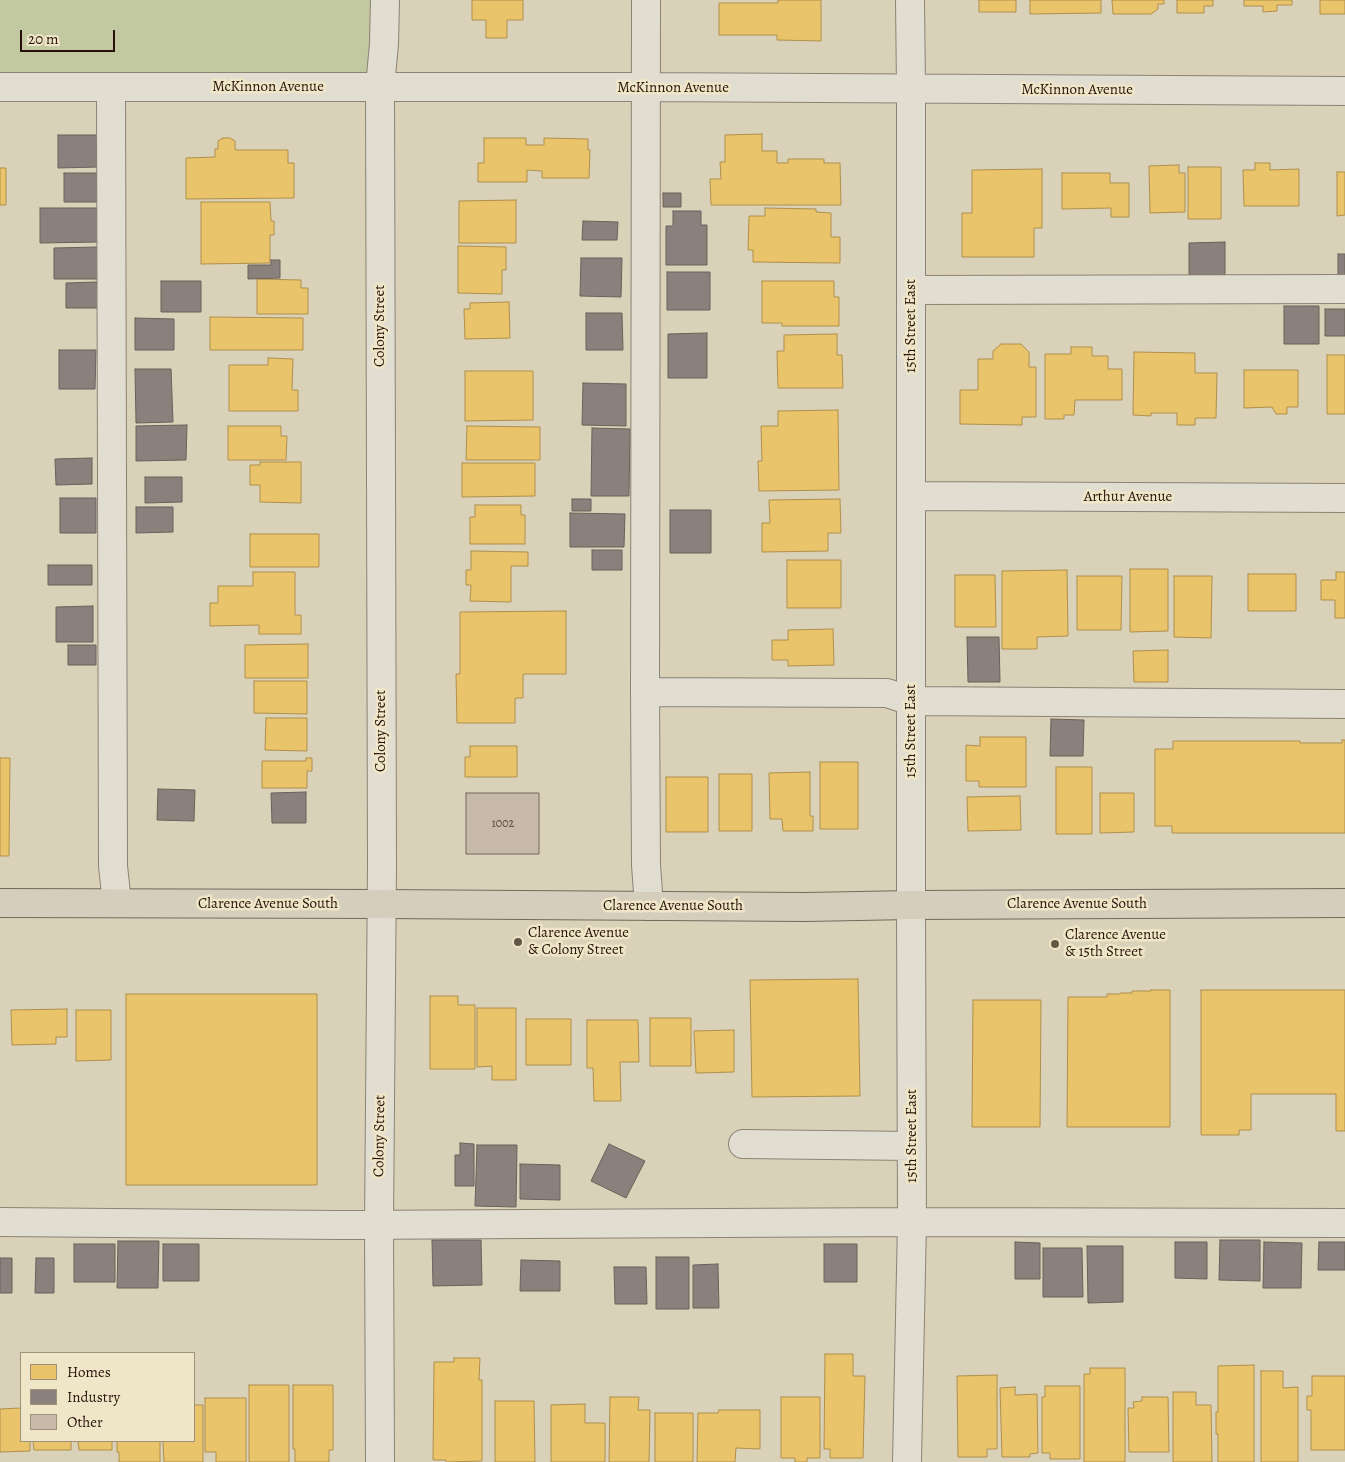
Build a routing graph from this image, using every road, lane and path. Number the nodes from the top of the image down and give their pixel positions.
1 (385, 0) edge
2 (646, 0) edge
3 (910, 0) edge
4 (111, 86) junction
5 (0, 87) edge
6 (380, 87) junction
7 (646, 88) junction
8 (911, 89) junction
9 (1345, 91) edge
10 (1345, 289) edge
11 (910, 290) junction
12 (911, 496) junction
13 (1345, 498) edge
14 (645, 692) junction
15 (911, 701) junction
16 (1345, 704) edge
17 (116, 903) junction
18 (1345, 903) edge
19 (0, 904) edge
20 (382, 904) junction
21 (910, 905) junction
22 (649, 906) junction
23 (742, 1144) dead end
24 (912, 1146) junction
25 (0, 1222) edge
26 (912, 1222) junction
27 (1345, 1223) edge
28 (379, 1224) junction
29 (380, 1462) edge
30 (907, 1462) edge

1 - 6 street, Colony Street
2 - 7 street
3 - 8 street, 15th Street East
4 - 5 street, McKinnon Avenue
4 - 6 street, McKinnon Avenue
4 - 17 street
6 - 7 street, McKinnon Avenue
6 - 20 street, Colony Street
7 - 8 street, McKinnon Avenue
7 - 14 street
8 - 9 street, McKinnon Avenue
8 - 11 street, 15th Street East
10 - 11 street
11 - 12 street, 15th Street East
12 - 13 street, Arthur Avenue
12 - 15 street, 15th Street East
14 - 15 street
14 - 22 street
15 - 16 street
15 - 21 street, 15th Street East
17 - 19 main road, Clarence Avenue South
17 - 20 main road, Clarence Avenue South
18 - 21 main road, Clarence Avenue South
20 - 22 main road, Clarence Avenue South
20 - 28 street, Colony Street
21 - 22 main road, Clarence Avenue South
21 - 24 street, 15th Street East
23 - 24 street
24 - 26 street, 15th Street East
25 - 28 street
26 - 27 street
26 - 28 street
26 - 30 street, 15th Street East
28 - 29 street, Colony Street

